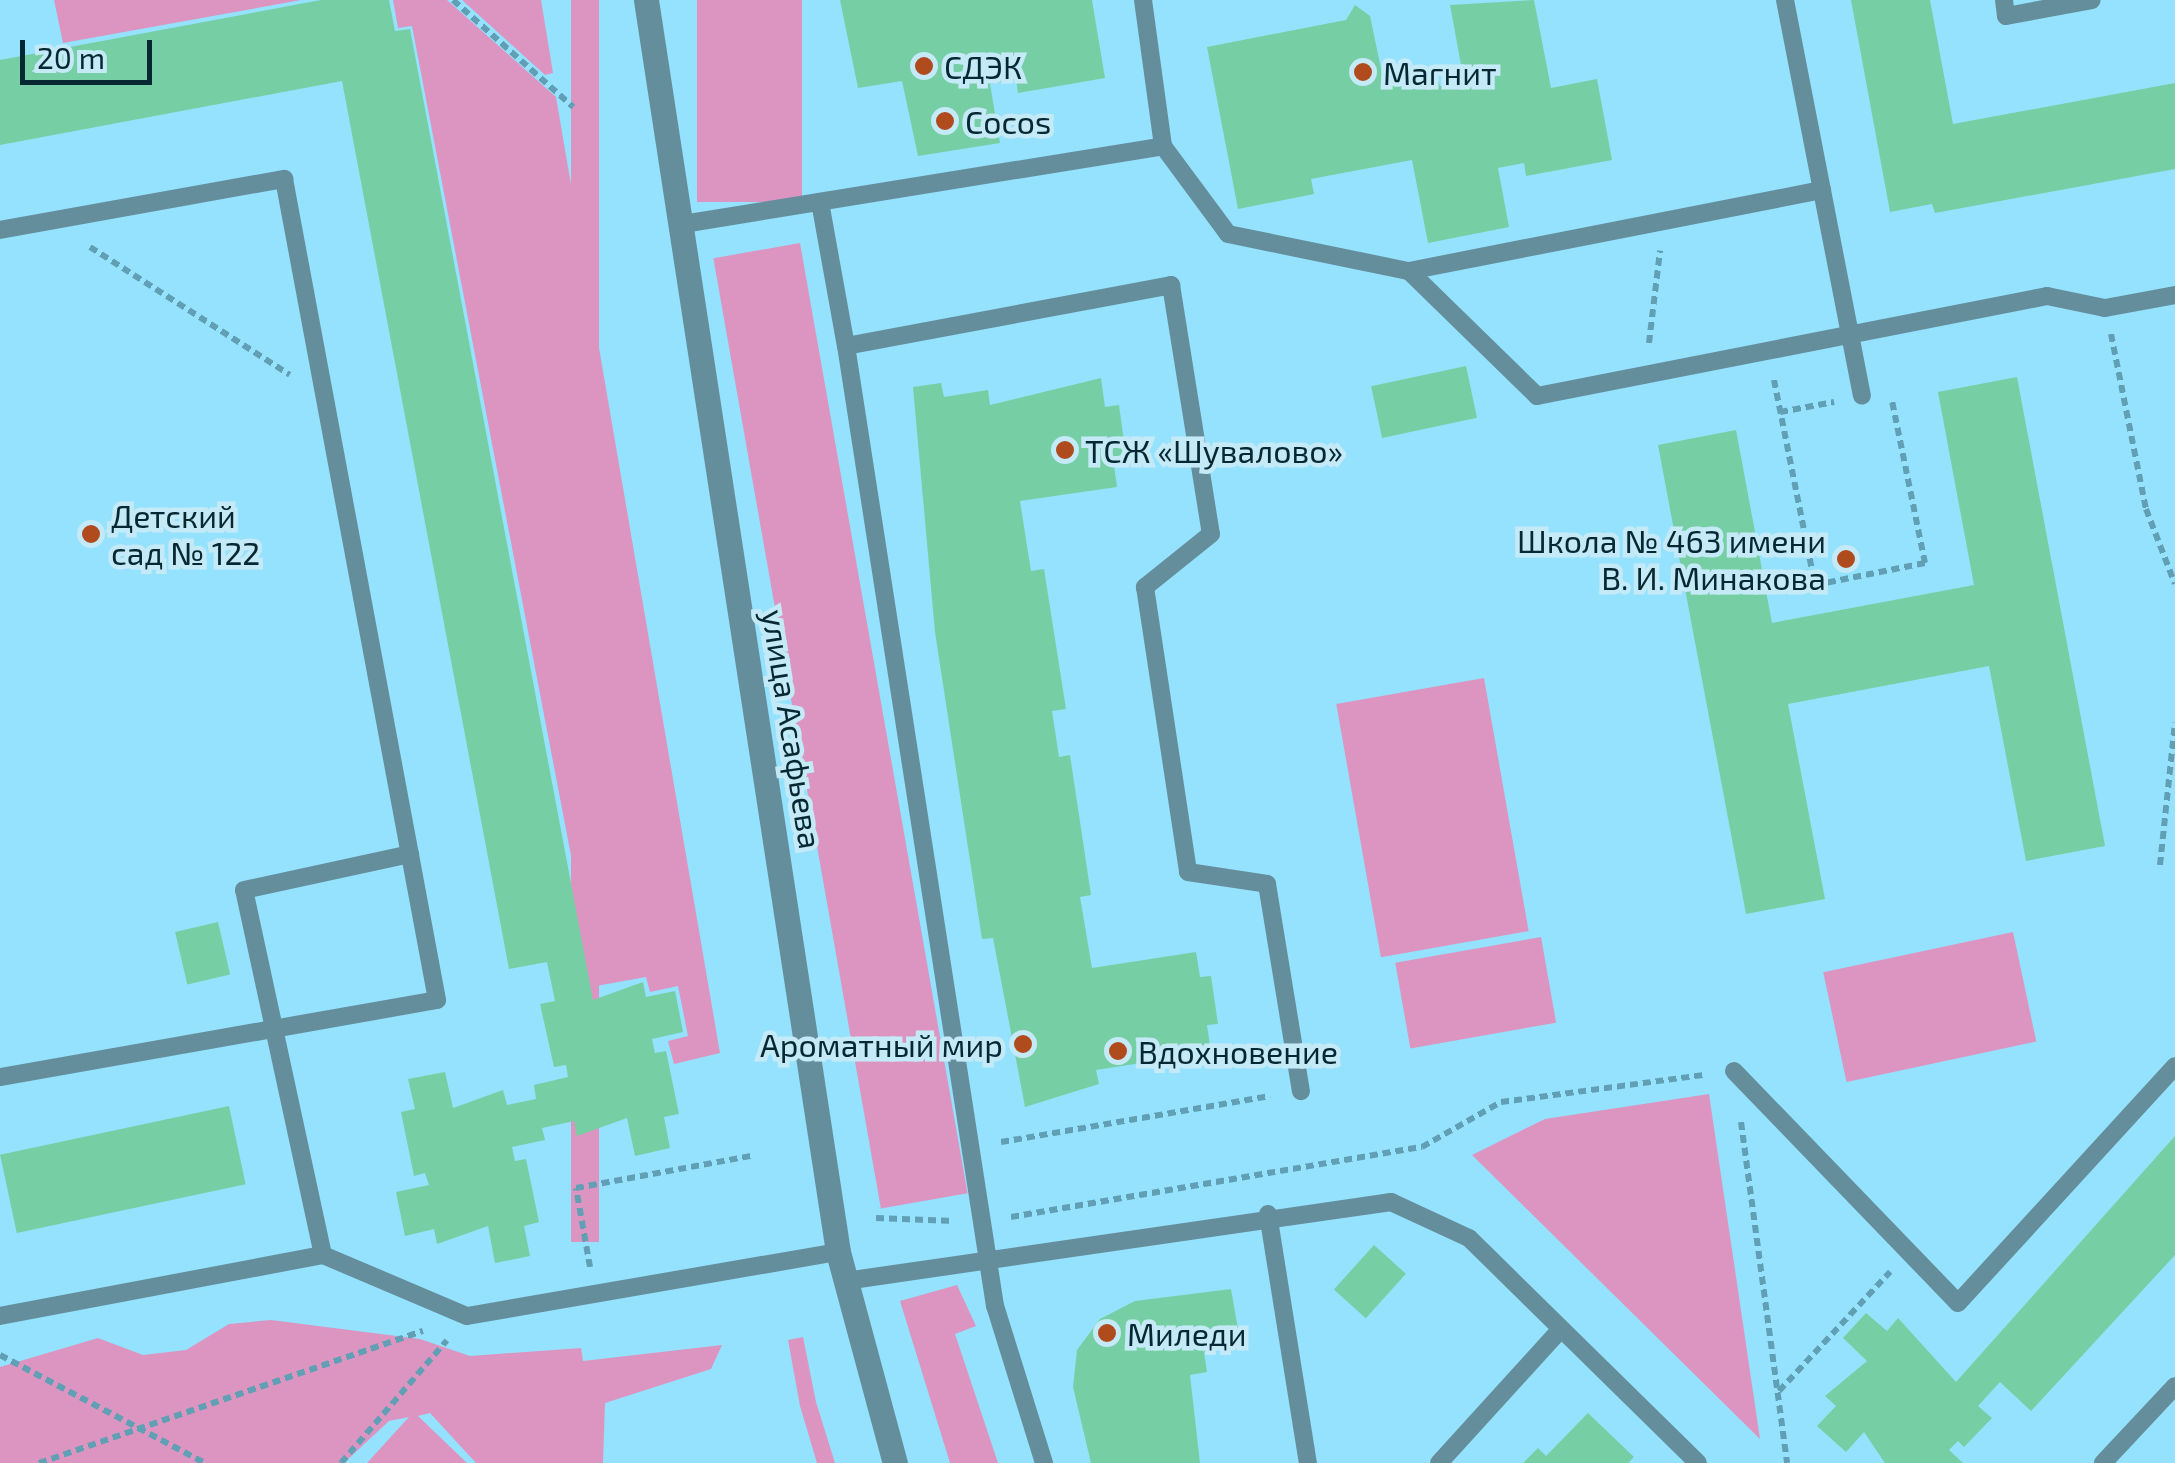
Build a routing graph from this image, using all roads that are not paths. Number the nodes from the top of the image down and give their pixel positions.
1 (646, 0) edge
2 (1143, 0) edge
3 (1785, 0) edge
4 (2004, 0) edge
5 (2092, 0) edge
6 (1163, 146) junction
7 (1822, 190) junction
8 (820, 202) junction
9 (683, 224) junction
10 (0, 230) edge
11 (1409, 270) junction
12 (2175, 295) edge
13 (1850, 338) junction
14 (846, 346) junction
15 (1862, 396) road end
16 (410, 854) junction
17 (274, 1030) junction
18 (2175, 1066) edge
19 (1734, 1071) road end
20 (0, 1077) edge
21 (1301, 1091) road end
22 (1268, 1214) junction
23 (838, 1252) junction
24 (323, 1255) junction
25 (986, 1258) junction
26 (845, 1281) junction
27 (0, 1316) edge
28 (1560, 1330) junction
29 (2175, 1386) edge
30 (895, 1463) edge
31 (1044, 1463) edge
32 (1308, 1463) edge
33 (1440, 1463) edge
34 (1698, 1463) edge
35 (2103, 1463) edge

1 - 9 street, улица Асафьева
2 - 6 lane
3 - 7 lane
4 - 5 lane
6 - 8 lane
6 - 11 lane
7 - 11 lane
7 - 13 lane
8 - 9 lane
8 - 14 lane
9 - 23 street, улица Асафьева
10 - 16 lane
11 - 13 lane
12 - 13 lane
13 - 15 lane
14 - 21 lane
14 - 25 lane
16 - 17 lane
16 - 17 lane
17 - 20 lane
17 - 24 lane
18 - 19 lane
22 - 25 lane
22 - 28 lane
22 - 32 lane
23 - 24 lane
23 - 26 street, улица Асафьева
24 - 27 lane
25 - 26 lane
25 - 31 lane
26 - 30 street, улица Асафьева
28 - 33 lane
28 - 34 lane
29 - 35 lane

